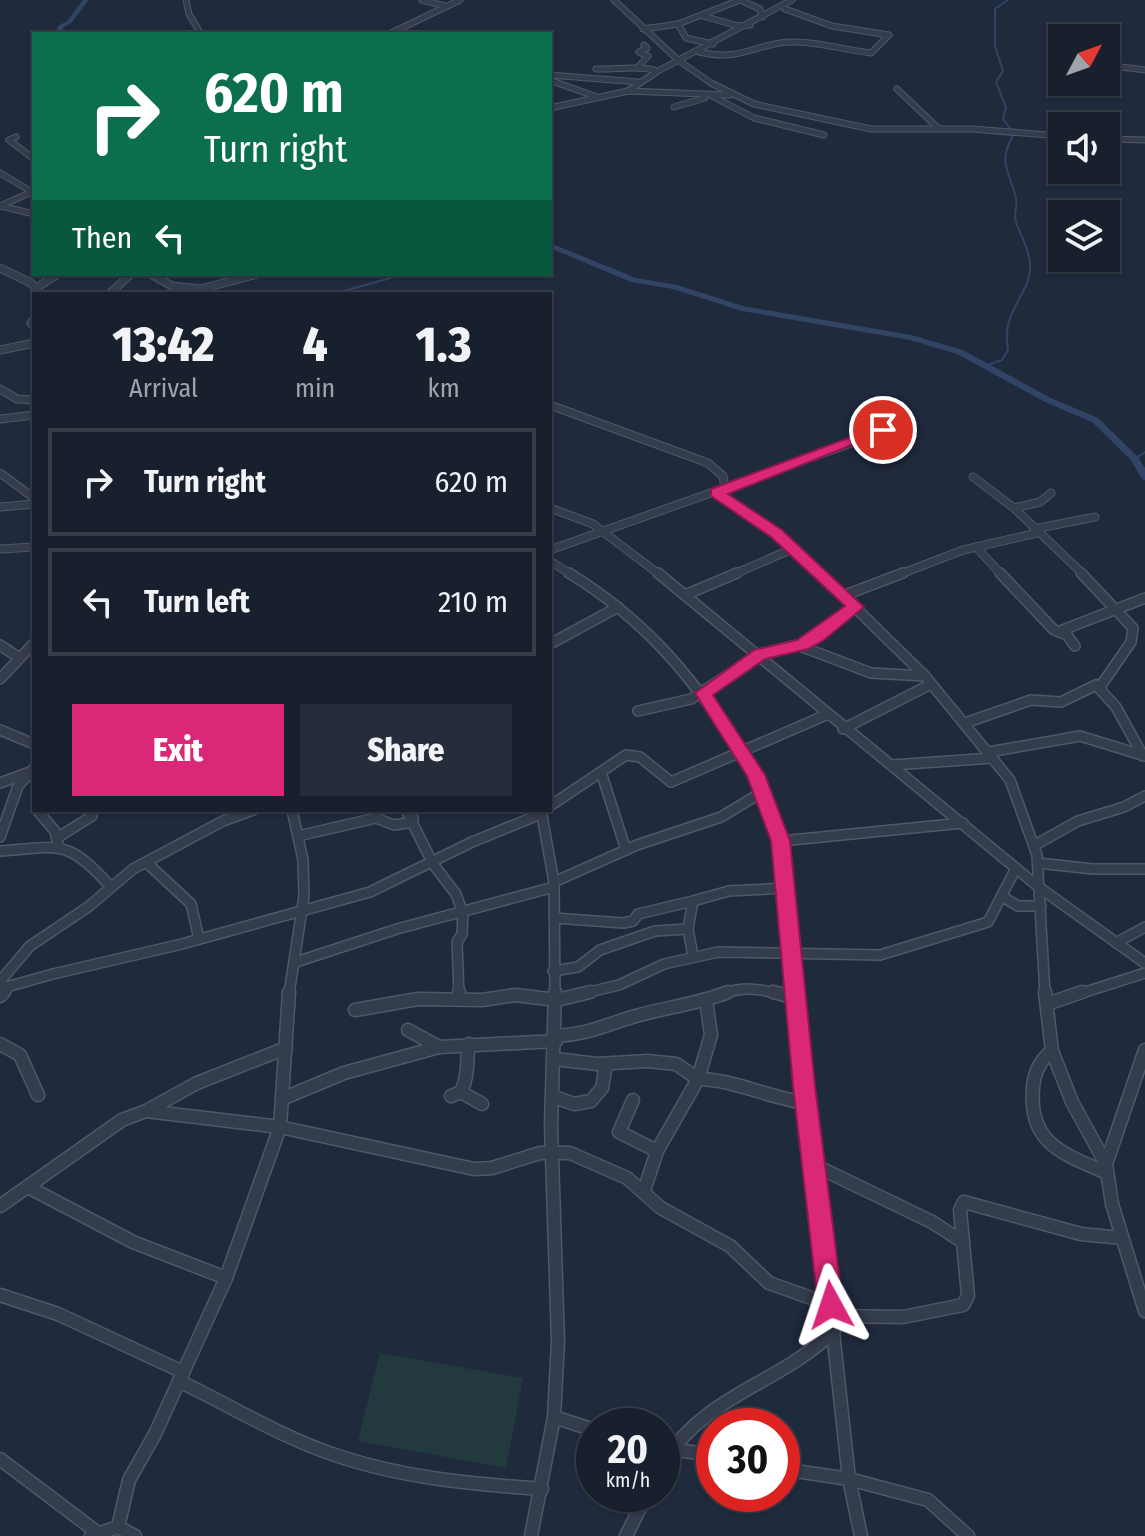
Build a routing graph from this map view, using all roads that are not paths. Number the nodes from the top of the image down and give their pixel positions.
1 (186, 0) edge
2 (422, 0) edge
3 (460, 0) edge
4 (614, 0) edge
5 (630, 0) edge
6 (740, 0) edge
7 (792, 0) edge
8 (445, 6) junction
9 (785, 9) junction
10 (703, 16) junction
11 (762, 17) junction
12 (678, 24) junction
13 (751, 24) junction
14 (643, 29) junction
15 (200, 32) edge
16 (393, 32) edge
17 (716, 44) junction
18 (644, 45) dead end
19 (699, 52) junction
20 (678, 60) junction
21 (639, 66) junction
22 (1120, 67) edge
23 (596, 69) dead end
24 (657, 69) junction
25 (1145, 70) edge
26 (552, 75) edge
27 (599, 80) junction
28 (555, 82) dead end
29 (637, 83) junction
30 (711, 83) junction
31 (568, 89) junction
32 (897, 89) dead end
33 (643, 90) junction
34 (628, 91) junction
35 (733, 95) junction
36 (712, 96) junction
37 (597, 97) junction
38 (672, 104) dead end
39 (552, 108) edge
40 (938, 128) junction
41 (824, 135) dead end
42 (1048, 135) edge
43 (16, 137) dead end
44 (1120, 139) edge
45 (1145, 140) edge
46 (32, 157) edge
47 (0, 173) edge
48 (32, 190) edge
49 (32, 191) edge
50 (32, 214) edge
51 (0, 268) edge
52 (56, 276) edge
53 (129, 276) edge
54 (154, 276) edge
55 (253, 276) edge
56 (38, 291) edge
57 (111, 292) edge
58 (202, 292) edge
59 (32, 343) edge
60 (0, 350) edge
61 (0, 389) edge
62 (32, 400) edge
63 (552, 406) edge
64 (32, 415) edge
65 (0, 419) edge
66 (906, 419) dead end
67 (0, 473) edge
68 (973, 477) dead end
69 (721, 491) junction
70 (1051, 493) dead end
71 (32, 499) edge
72 (32, 501) edge
73 (0, 507) edge
74 (1014, 508) junction
75 (552, 509) edge
76 (1095, 517) dead end
77 (603, 531) junction
78 (1036, 531) junction
79 (32, 547) edge
80 (976, 547) junction
81 (0, 549) edge
82 (552, 549) edge
83 (792, 549) junction
84 (552, 562) edge
85 (685, 595) junction
86 (845, 595) junction
87 (1145, 598) edge
88 (618, 607) junction
89 (856, 607) junction
90 (1114, 609) junction
91 (1060, 631) junction
92 (552, 643) edge
93 (0, 645) edge
94 (32, 645) edge
95 (802, 645) junction
96 (1075, 646) dead end
97 (760, 654) junction
98 (18, 657) junction
99 (0, 679) edge
100 (928, 680) junction
101 (1100, 687) junction
102 (703, 693) junction
103 (638, 711) dead end
104 (826, 715) junction
105 (965, 723) junction
106 (843, 729) junction
107 (0, 730) edge
108 (32, 743) edge
109 (742, 752) junction
110 (991, 755) junction
111 (1144, 756) edge
112 (892, 765) junction
113 (32, 770) edge
114 (32, 771) edge
115 (601, 772) junction
116 (0, 783) edge
117 (764, 791) junction
118 (1145, 796) edge
119 (552, 805) edge
120 (39, 812) edge
121 (248, 812) edge
122 (292, 812) edge
123 (407, 812) edge
124 (413, 812) edge
125 (540, 812) edge
126 (544, 812) edge
127 (92, 816) dead end
128 (413, 822) junction
129 (963, 823) junction
130 (298, 836) junction
131 (0, 837) edge
132 (781, 841) junction
133 (58, 842) junction
134 (1035, 845) junction
135 (626, 850) junction
136 (0, 851) edge
137 (147, 863) junction
138 (1038, 863) junction
139 (433, 864) junction
140 (1016, 868) junction
141 (1145, 869) edge
142 (554, 885) junction
143 (110, 886) junction
144 (786, 888) junction
145 (1040, 888) junction
146 (1003, 897) junction
147 (693, 901) junction
148 (1041, 906) junction
149 (303, 909) junction
150 (463, 913) junction
151 (554, 918) junction
152 (1145, 927) edge
153 (688, 929) junction
154 (199, 939) junction
155 (1116, 943) junction
156 (792, 953) junction
157 (693, 956) junction
158 (296, 962) junction
159 (1145, 963) edge
160 (553, 971) junction
161 (1145, 973) edge
162 (2, 993) edge
163 (459, 998) junction
164 (796, 998) junction
165 (557, 1000) junction
166 (706, 1000) junction
167 (1047, 1004) junction
168 (355, 1010) dead end
169 (408, 1030) dead end
170 (556, 1038) junction
171 (0, 1044) edge
172 (469, 1044) junction
173 (439, 1047) junction
174 (286, 1048) junction
175 (1145, 1050) edge
176 (1052, 1051) junction
177 (555, 1059) junction
178 (606, 1064) junction
179 (698, 1079) junction
180 (38, 1095) dead end
181 (552, 1096) junction
182 (284, 1098) junction
183 (633, 1100) dead end
184 (806, 1103) junction
185 (482, 1104) dead end
186 (146, 1111) junction
187 (280, 1127) junction
188 (553, 1151) junction
189 (657, 1151) junction
190 (816, 1166) junction
191 (1106, 1169) junction
192 (30, 1188) junction
193 (644, 1191) junction
194 (0, 1206) edge
195 (1122, 1238) junction
196 (963, 1242) junction
197 (226, 1278) junction
198 (0, 1295) edge
199 (831, 1311) junction
200 (1145, 1311) edge
201 (834, 1331) junction
202 (181, 1376) junction
203 (554, 1417) junction
204 (576, 1424) edge
205 (680, 1433) edge
206 (0, 1459) edge
207 (800, 1472) edge
208 (849, 1479) junction
209 (542, 1489) junction
210 (638, 1512) edge
211 (118, 1527) junction
212 (95, 1534) edge
213 (135, 1536) edge
214 (531, 1536) edge
215 (626, 1536) edge
216 (861, 1536) edge
217 (968, 1536) edge

1 - 15 street
2 - 8 street
3 - 8 street
4 - 5 street
4 - 14 street
6 - 10 street
6 - 11 street
7 - 9 street
8 - 16 street
9 - 11 street
9 - 19 street
10 - 12 street
10 - 13 street
11 - 13 street
12 - 14 street
12 - 17 street
13 - 17 street
14 - 20 street
17 - 19 street
18 - 21 street
19 - 20 street
20 - 24 street
20 - 30 street
21 - 23 street
21 - 24 street
22 - 25 street
24 - 29 street
26 - 27 street
27 - 29 street
27 - 31 street
28 - 31 street
29 - 33 street
29 - 34 street
30 - 35 street
30 - 36 street
31 - 37 street
32 - 40 street
33 - 34 street
33 - 36 street
34 - 37 street
35 - 36 street
35 - 40 street
36 - 38 street
36 - 41 street
37 - 39 street
40 - 42 street
43 - 46 street
44 - 45 street
47 - 48 street
49 - 50 street
51 - 56 street
52 - 56 street
53 - 57 street
54 - 58 street
55 - 58 street
59 - 60 street
61 - 62 street
63 - 69 street
64 - 65 street
66 - 69 street
67 - 71 street
68 - 74 street
69 - 77 street
69 - 83 street
70 - 74 street
72 - 73 street
74 - 78 street
75 - 77 street
76 - 78 street
77 - 82 street
77 - 85 street
78 - 80 street
78 - 90 street
79 - 81 street
80 - 86 street
80 - 91 street
83 - 85 street
83 - 86 street
84 - 88 street
85 - 97 street
86 - 89 street
87 - 90 street
88 - 92 street
88 - 102 street
89 - 95 street
89 - 100 street
90 - 91 street
90 - 101 street
91 - 96 street
93 - 98 street
94 - 98 street
95 - 97 street
95 - 100 street
97 - 102 street
97 - 104 street
98 - 99 street
100 - 105 street
100 - 106 street
101 - 105 street
101 - 111 street
102 - 103 street
102 - 109 street
104 - 106 street
104 - 109 street
105 - 110 street
106 - 112 street
107 - 108 street
109 - 115 street
109 - 117 street
110 - 111 street
110 - 112 street
110 - 134 street
112 - 129 street
113 - 116 street
114 - 131 street
115 - 119 street
115 - 135 street
117 - 132 street
117 - 135 street
118 - 134 street
120 - 133 street
121 - 137 street
122 - 130 street
123 - 128 street
124 - 128 street
125 - 139 street
126 - 142 street
127 - 133 street
128 - 130 street
128 - 139 street
129 - 132 street
129 - 140 street
130 - 149 street
132 - 144 street
133 - 136 street
133 - 143 street
134 - 138 street
135 - 142 street
137 - 143 street
137 - 154 street
138 - 141 street
138 - 145 street
139 - 149 street
139 - 150 street
140 - 145 street
140 - 146 street
142 - 150 street
142 - 151 street
143 - 162 street
144 - 147 street
144 - 156 street
145 - 148 street
145 - 155 street
146 - 148 street
146 - 156 street
147 - 151 street
147 - 153 street
148 - 167 street
149 - 154 street
149 - 158 street
150 - 158 street
150 - 163 street
151 - 160 street
152 - 155 street
153 - 157 street
153 - 160 street
154 - 162 street
155 - 159 street
156 - 157 street
156 - 164 street
157 - 165 street
158 - 174 street
160 - 165 street
161 - 167 street
163 - 165 street
163 - 168 street
164 - 166 street
164 - 184 street
165 - 170 street
166 - 170 street
166 - 179 street
167 - 176 street
169 - 173 street
170 - 172 street
170 - 177 street
171 - 180 street
172 - 173 street
172 - 185 street
173 - 182 street
174 - 182 street
174 - 186 street
175 - 191 street
176 - 191 street
176 - 191 street
177 - 178 street
177 - 181 street
178 - 179 street
178 - 181 street
179 - 184 street
179 - 189 street
181 - 188 street
182 - 187 street
183 - 189 street
184 - 190 street
186 - 187 street
186 - 192 street
187 - 188 street
187 - 197 street
188 - 193 street
188 - 203 street
189 - 193 street
190 - 196 street
190 - 199 street
191 - 195 street
192 - 194 street
192 - 197 street
193 - 199 street
195 - 196 street
195 - 200 street
196 - 199 street
197 - 202 street
198 - 202 street
199 - 201 street
201 - 205 street
201 - 208 street
202 - 209 street
202 - 211 street
203 - 204 street
203 - 209 street
206 - 212 street
207 - 208 street
208 - 216 street
208 - 217 street
209 - 214 street
210 - 215 street
211 - 212 street
211 - 213 street

